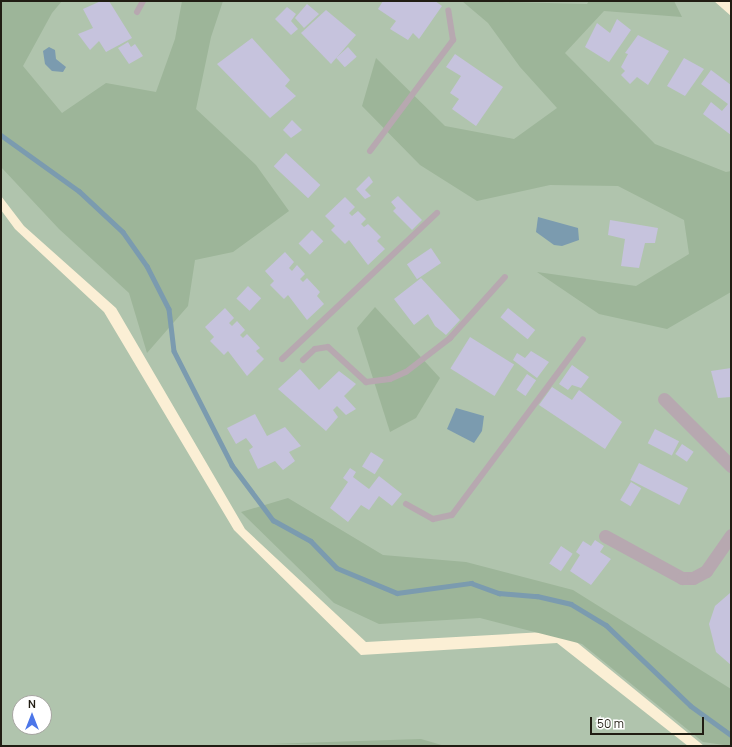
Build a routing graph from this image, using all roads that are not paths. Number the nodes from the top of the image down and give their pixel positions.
1 (143, 1) edge
2 (448, 10) dead end
3 (137, 12) dead end
4 (370, 151) dead end
5 (437, 213) dead end
6 (505, 277) dead end
7 (583, 339) dead end
8 (282, 359) dead end
9 (302, 360) dead end
10 (664, 399) dead end
11 (731, 466) edge
12 (406, 504) dead end
13 (731, 535) edge
14 (605, 536) dead end

1 - 3 lane
2 - 4 lane
5 - 8 lane
6 - 9 lane
7 - 12 lane
10 - 11 street
13 - 14 street

